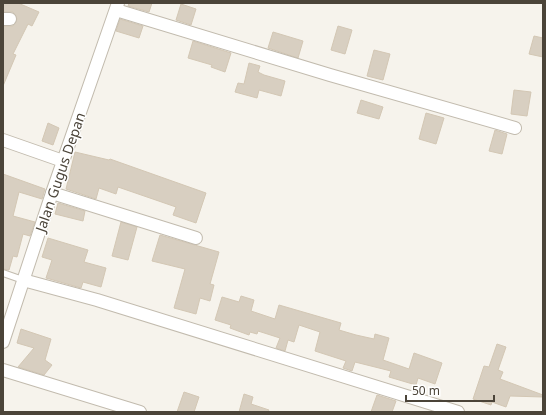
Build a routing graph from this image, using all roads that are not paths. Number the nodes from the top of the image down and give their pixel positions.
1 (117, 6) edge
2 (515, 128) dead end
3 (3, 140) edge
4 (63, 161) junction
5 (52, 193) junction
6 (196, 238) dead end
7 (3, 273) edge
8 (23, 280) junction
9 (3, 342) edge
10 (3, 370) edge
11 (140, 412) edge
12 (458, 412) edge

1 - 2 street
1 - 4 street, Jalan Gugus Depan
3 - 4 street
4 - 5 street, Jalan Gugus Depan
5 - 6 street
5 - 8 street, Jalan Gugus Depan
7 - 8 lane
8 - 9 street, Jalan Gugus Depan
8 - 12 street
10 - 11 street

